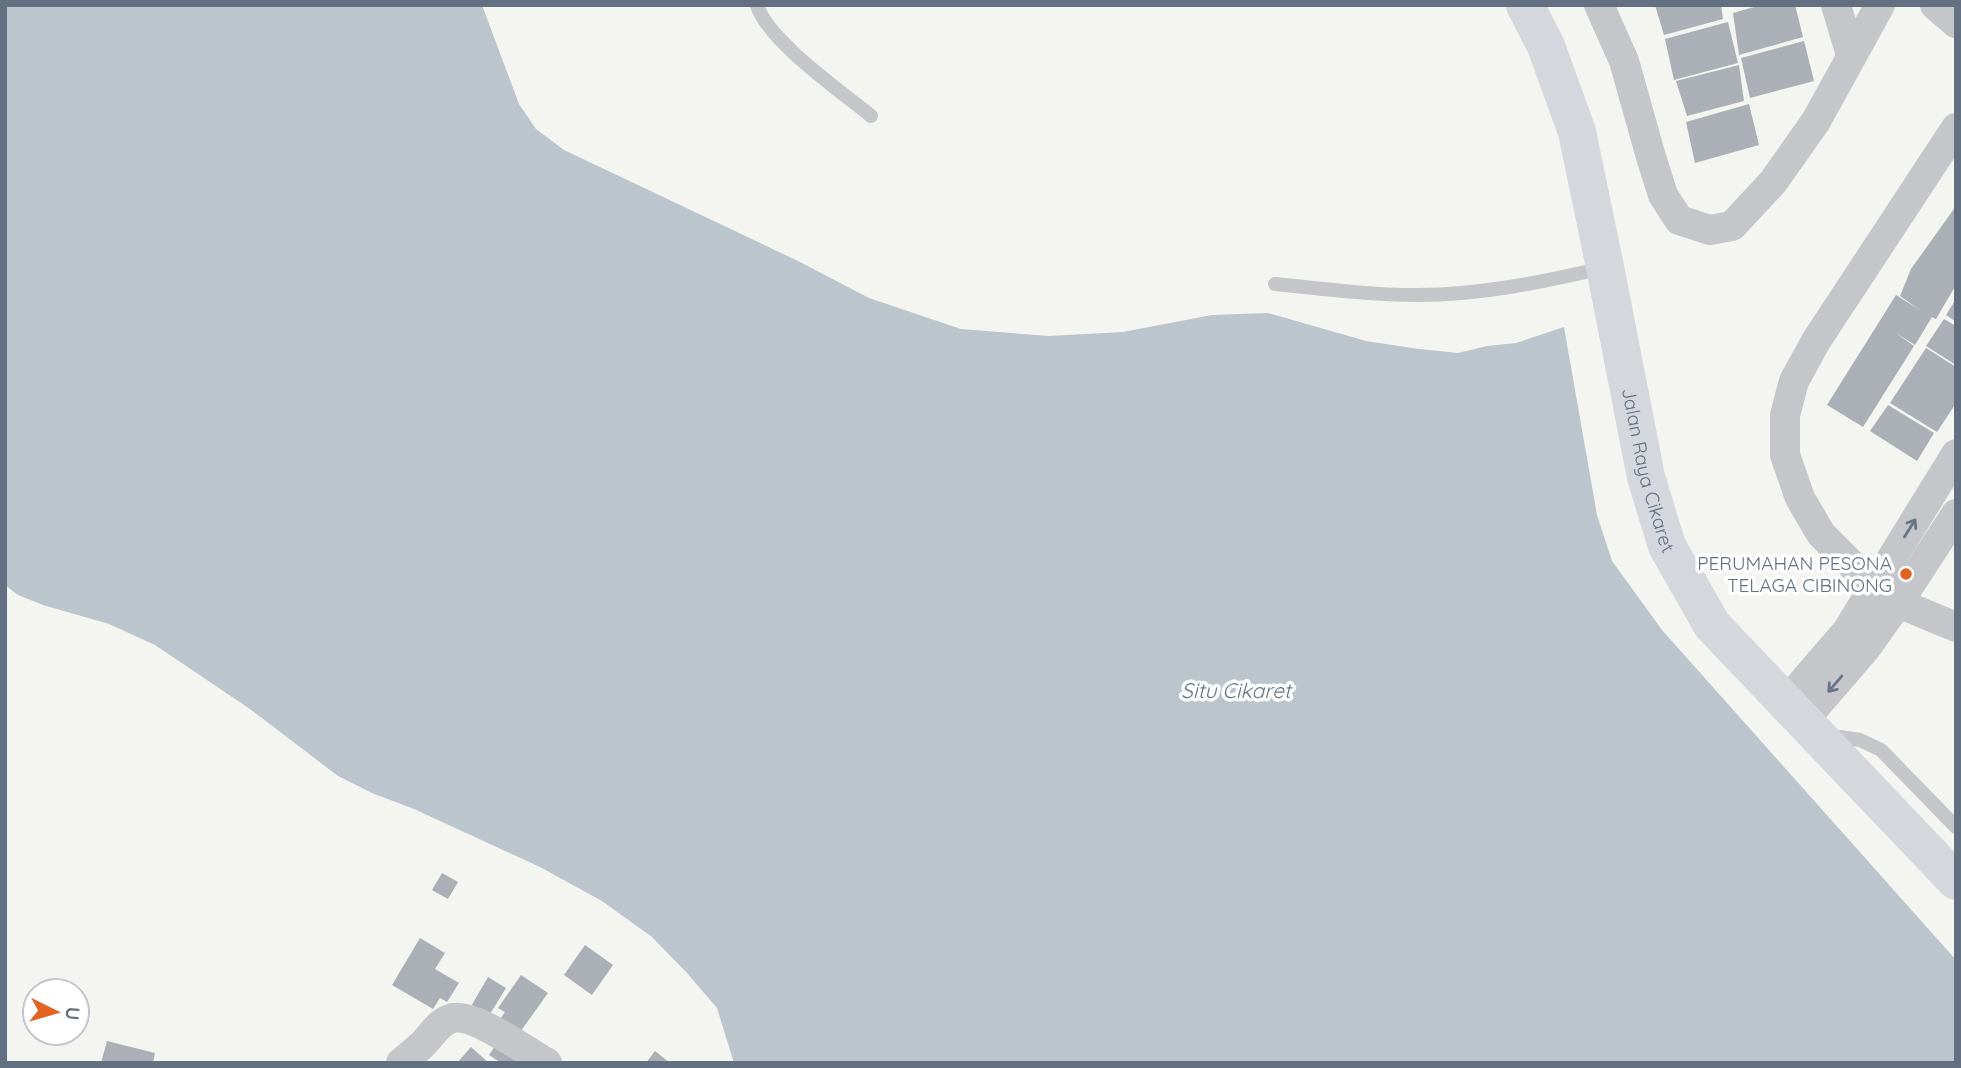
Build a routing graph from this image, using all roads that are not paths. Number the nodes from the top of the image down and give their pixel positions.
1 (757, 5) edge
2 (1525, 5) edge
3 (1599, 5) edge
4 (1836, 5) edge
5 (1880, 5) edge
6 (1935, 5) edge
7 (1956, 23) edge
8 (1851, 55) junction
9 (871, 116) dead end
10 (1956, 128) edge
11 (1605, 267) junction
12 (1275, 284) dead end
13 (1956, 454) edge
14 (1956, 514) edge
15 (1886, 595) junction
16 (1956, 627) edge
17 (1805, 722) junction
18 (1956, 827) edge
19 (1955, 878) edge
20 (401, 1063) edge
21 (547, 1063) edge

1 - 9 lane
2 - 11 main road, Jalan Raya Cikaret
3 - 8 street
4 - 8 street
5 - 8 street
6 - 7 street
10 - 15 street
11 - 12 lane
11 - 17 main road, Jalan Raya Cikaret
15 -> 13 street
14 - 15 street
15 - 16 street
15 - 17 street
17 - 18 lane
17 - 19 main road, Jalan Raya Cikaret
20 - 21 street

